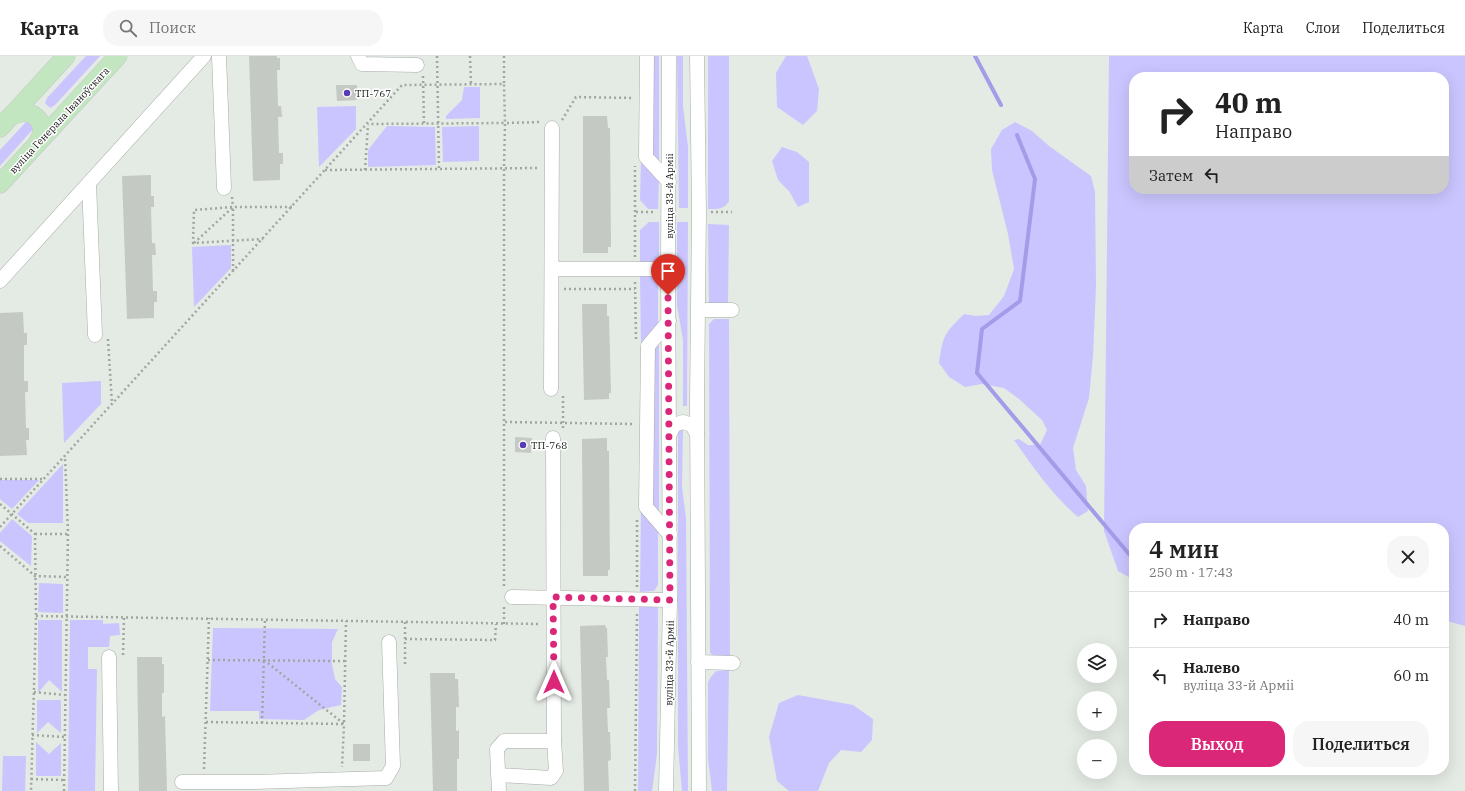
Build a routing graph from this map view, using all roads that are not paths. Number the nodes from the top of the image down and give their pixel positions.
1 (66, 56) edge
2 (118, 56) edge
3 (204, 56) edge
4 (219, 56) edge
5 (358, 56) edge
6 (647, 56) edge
7 (669, 56) edge
8 (697, 56) edge
9 (420, 67) road end
10 (37, 87) junction
11 (65, 114) junction
12 (5, 123) edge
13 (554, 124) road end
14 (38, 142) junction
15 (669, 182) junction
16 (89, 183) junction
17 (0, 184) edge
18 (224, 188) dead end
19 (552, 269) junction
20 (668, 269) junction
21 (0, 281) edge
22 (699, 310) junction
23 (732, 310) dead end
24 (669, 320) junction
25 (95, 335) dead end
26 (557, 390) road end
27 (670, 399) junction
28 (697, 401) junction
29 (558, 434) road end
30 (670, 434) junction
31 (697, 434) junction
32 (670, 535) junction
33 (507, 597) road end
34 (553, 597) junction
35 (670, 600) junction
36 (389, 642) dead end
37 (109, 657) dead end
38 (698, 662) junction
39 (732, 663) dead end
40 (554, 741) junction
41 (498, 775) junction
42 (182, 782) dead end
43 (252, 786) edge
44 (111, 791) edge
45 (499, 791) edge
46 (666, 791) edge
47 (699, 791) edge

1 - 10 main road
2 - 11 main road, вуліца Генерала Іваноўскага
3 - 16 street
4 - 18 street
5 - 9 street
6 - 15 street
7 - 15 street, вуліца 33-й Арміі
8 - 22 street
10 - 11 main road
10 - 12 main road
11 - 14 main road, вуліца Генерала Іваноўскага
12 - 14 main road
13 - 19 street
14 - 17 main road, вуліца Генерала Іваноўскага
15 - 20 street, вуліца 33-й Арміі
16 - 21 street
16 - 25 street
19 - 20 street
19 - 26 street
20 - 24 street, вуліца 33-й Арміі
22 - 23 street
22 - 28 street
24 - 27 street, вуліца 33-й Арміі
24 - 32 street
27 - 28 street
27 - 30 street, вуліца 33-й Арміі
28 - 31 street
29 - 34 street
30 - 31 street
30 - 32 street, вуліца 33-й Арміі
31 - 38 street
32 - 35 street, вуліца 33-й Арміі
33 - 34 street
34 - 35 street
34 - 40 street
35 - 46 street, вуліца 33-й Арміі
36 - 43 street
37 - 44 street
38 - 39 street
38 - 47 street
40 - 41 street
40 - 41 street
41 - 45 street
42 - 43 street

